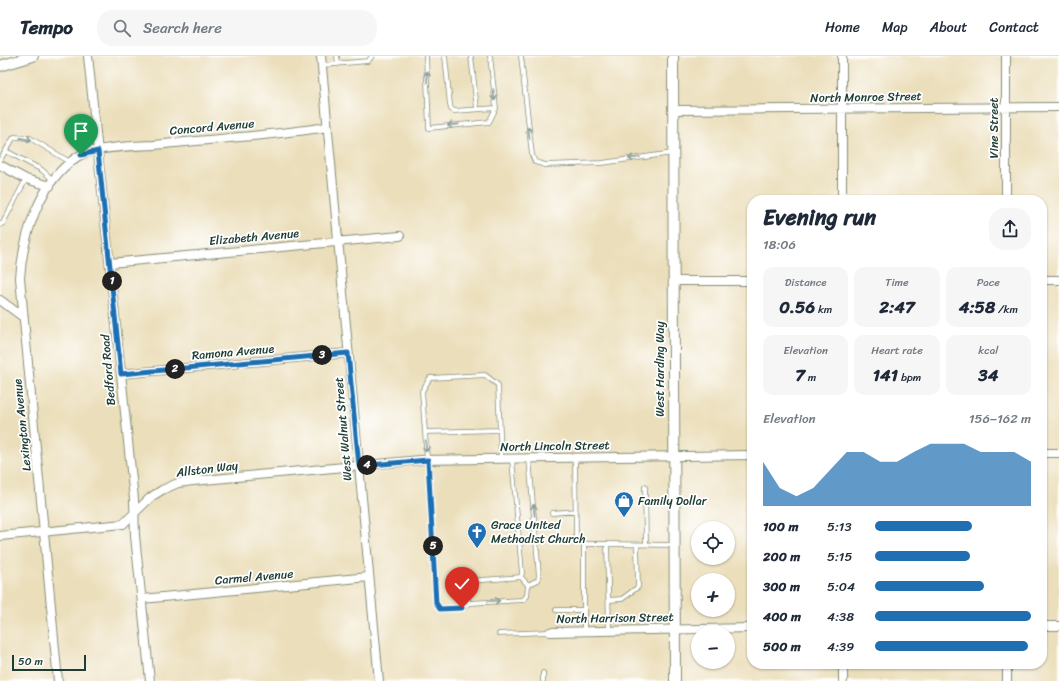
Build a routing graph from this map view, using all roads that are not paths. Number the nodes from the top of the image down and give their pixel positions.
1 (33, 56) edge
2 (88, 56) edge
3 (321, 56) edge
4 (337, 56) edge
5 (372, 56) edge
6 (426, 56) edge
7 (445, 56) edge
8 (471, 56) edge
9 (490, 56) edge
10 (521, 56) edge
11 (673, 56) edge
12 (842, 56) edge
13 (1006, 56) edge
14 (338, 64) junction
15 (0, 66) edge
16 (322, 66) junction
17 (1006, 107) junction
18 (1059, 107) edge
19 (496, 108) junction
20 (477, 109) junction
21 (673, 110) junction
22 (841, 110) junction
23 (327, 127) junction
24 (6, 151) junction
25 (98, 151) junction
26 (673, 153) junction
27 (0, 160) edge
28 (71, 162) junction
29 (0, 165) edge
30 (26, 179) junction
31 (52, 183) junction
32 (842, 195) edge
33 (1006, 195) edge
34 (0, 225) edge
35 (400, 236) dead end
36 (338, 241) junction
37 (110, 263) junction
38 (1047, 280) edge
39 (1059, 280) edge
40 (673, 281) junction
41 (747, 281) edge
42 (0, 300) edge
43 (23, 317) junction
44 (348, 353) junction
45 (121, 374) junction
46 (500, 430) junction
47 (425, 432) junction
48 (1047, 453) edge
49 (1059, 453) edge
50 (747, 455) edge
51 (674, 456) junction
52 (575, 457) junction
53 (501, 458) junction
54 (512, 458) junction
55 (529, 458) junction
56 (427, 460) junction
57 (359, 466) junction
58 (645, 487) dead end
59 (576, 511) junction
60 (135, 513) junction
61 (552, 513) dead end
62 (44, 532) junction
63 (0, 536) edge
64 (584, 544) junction
65 (607, 544) junction
66 (646, 544) junction
67 (637, 545) junction
68 (674, 545) junction
69 (369, 577) junction
70 (520, 577) junction
71 (528, 584) junction
72 (142, 599) junction
73 (609, 600) junction
74 (468, 603) junction
75 (556, 610) dead end
76 (584, 610) junction
77 (1047, 626) edge
78 (1059, 626) edge
79 (747, 628) edge
80 (675, 629) junction
81 (584, 630) junction
82 (609, 630) junction
83 (550, 632) joint
84 (499, 634) dead end
85 (843, 669) edge
86 (1007, 669) edge
87 (543, 673) dead end
88 (58, 681) edge
89 (150, 681) edge
90 (379, 681) edge
91 (543, 681) edge
92 (675, 681) edge
93 (843, 681) edge
94 (1007, 681) edge

1 - 15 street
2 - 25 street, Bedford Road
3 - 16 street, West Walnut Street
4 - 14 lane
5 - 14 lane
19 -> 6 lane
7 - 20 lane
8 - 20 lane
9 -> 19 lane
26 -> 10 lane
11 - 21 street, West Harding Way
12 - 22 street
13 - 17 street, Vine Street
14 - 16 lane
16 - 23 street, West Walnut Street
17 - 18 street, North Monroe Street
17 - 22 street, North Monroe Street
17 - 33 street, Vine Street
19 - 20 lane
21 - 22 street, North Monroe Street
21 - 26 street, West Harding Way
22 - 32 street
23 - 25 street, Concord Avenue
23 - 36 street, West Walnut Street
24 - 27 lane
24 -> 28 lane
24 - 31 lane
25 - 28 street, Lexington Avenue
25 - 37 street, Bedford Road
26 - 40 street, West Harding Way
28 - 31 street, Lexington Avenue
29 - 30 street
30 - 31 street
30 - 34 lane
31 - 43 street, Lexington Avenue
35 - 36 street, Elizabeth Avenue
36 - 37 street, Elizabeth Avenue
36 - 44 street, West Walnut Street
37 - 45 street, Bedford Road
38 - 39 street
40 - 41 street
40 - 51 street, West Harding Way
42 - 43 street
43 - 62 street, Lexington Avenue
44 - 45 street, Ramona Avenue
44 - 57 street, West Walnut Street
45 - 60 street, Bedford Road
46 - 47 lane
46 - 47 lane
46 - 53 lane
47 -> 56 lane
48 - 49 street
50 - 51 street, North Lincoln Street
51 - 52 street, North Lincoln Street
51 - 68 street, West Harding Way
52 - 55 street, North Lincoln Street
52 - 59 lane
53 - 54 street, North Lincoln Street
53 - 56 street, North Lincoln Street
54 - 55 street, North Lincoln Street
54 - 70 lane
71 -> 55 lane
56 - 57 street, North Lincoln Street
56 - 74 lane
57 - 60 street, Allston Way
57 - 69 street, West Walnut Street
58 - 66 lane
59 - 61 lane
59 - 64 lane
60 - 62 street, Allston Way
60 - 72 street, Bedford Road
62 - 63 street, Allston Way
62 - 88 street, Lexington Avenue
64 - 65 lane
64 - 76 lane
65 - 67 lane
65 - 73 lane
66 - 67 lane
66 - 68 lane
67 - 73 lane
68 - 80 street, West Harding Way
69 - 72 street, Carmel Avenue
69 - 90 street, West Walnut Street
70 - 71 lane
70 - 74 lane
74 -> 71 lane
72 - 89 street, Bedford Road
73 - 82 lane
75 - 76 lane
76 - 81 lane
77 - 78 street
79 - 80 street, North Harrison Street
80 - 82 street, North Harrison Street
80 - 92 street, West Harding Way
81 - 82 street, North Harrison Street
81 - 83 street, North Harrison Street
83 - 84 lane
85 - 93 street
86 - 94 street
87 - 91 lane

